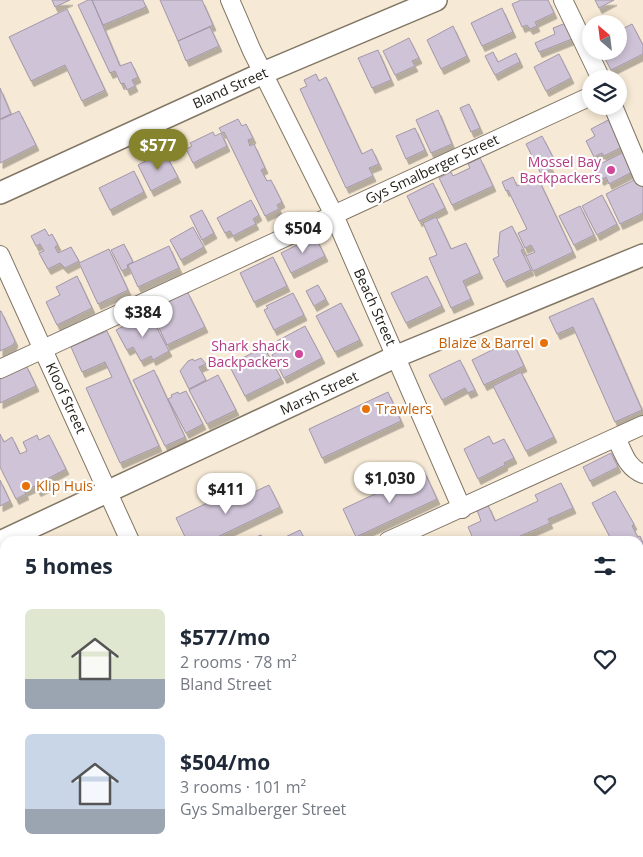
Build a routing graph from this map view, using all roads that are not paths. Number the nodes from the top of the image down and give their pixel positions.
1 (230, 0) edge
2 (436, 0) edge
3 (563, 0) edge
4 (597, 70) edge
5 (263, 73) junction
6 (582, 100) edge
7 (617, 115) edge
8 (643, 177) edge
9 (0, 193) edge
10 (334, 215) junction
11 (0, 255) edge
12 (643, 255) edge
13 (43, 350) junction
14 (397, 356) junction
15 (0, 369) edge
16 (643, 425) edge
17 (616, 438) junction
18 (643, 474) edge
19 (108, 491) junction
20 (462, 509) junction
21 (13, 536) edge
22 (128, 536) edge
23 (400, 536) edge

1 - 5 street, Beach Street
2 - 5 street, Bland Street
3 - 4 street
5 - 9 street, Bland Street
5 - 10 street, Beach Street
6 - 10 street, Gys Smalberger Street
7 - 8 street
10 - 13 street, Gys Smalberger Street
10 - 14 street, Beach Street
11 - 13 street, Kloof Street
12 - 14 street, Marsh Street
13 - 15 street, Gys Smalberger Street
13 - 19 street, Kloof Street
14 - 19 street, Marsh Street
14 - 20 street, Beach Street
16 - 17 street
17 - 18 street
17 - 20 street
19 - 21 street, Marsh Street
19 - 22 street, Kloof Street
20 - 23 street

